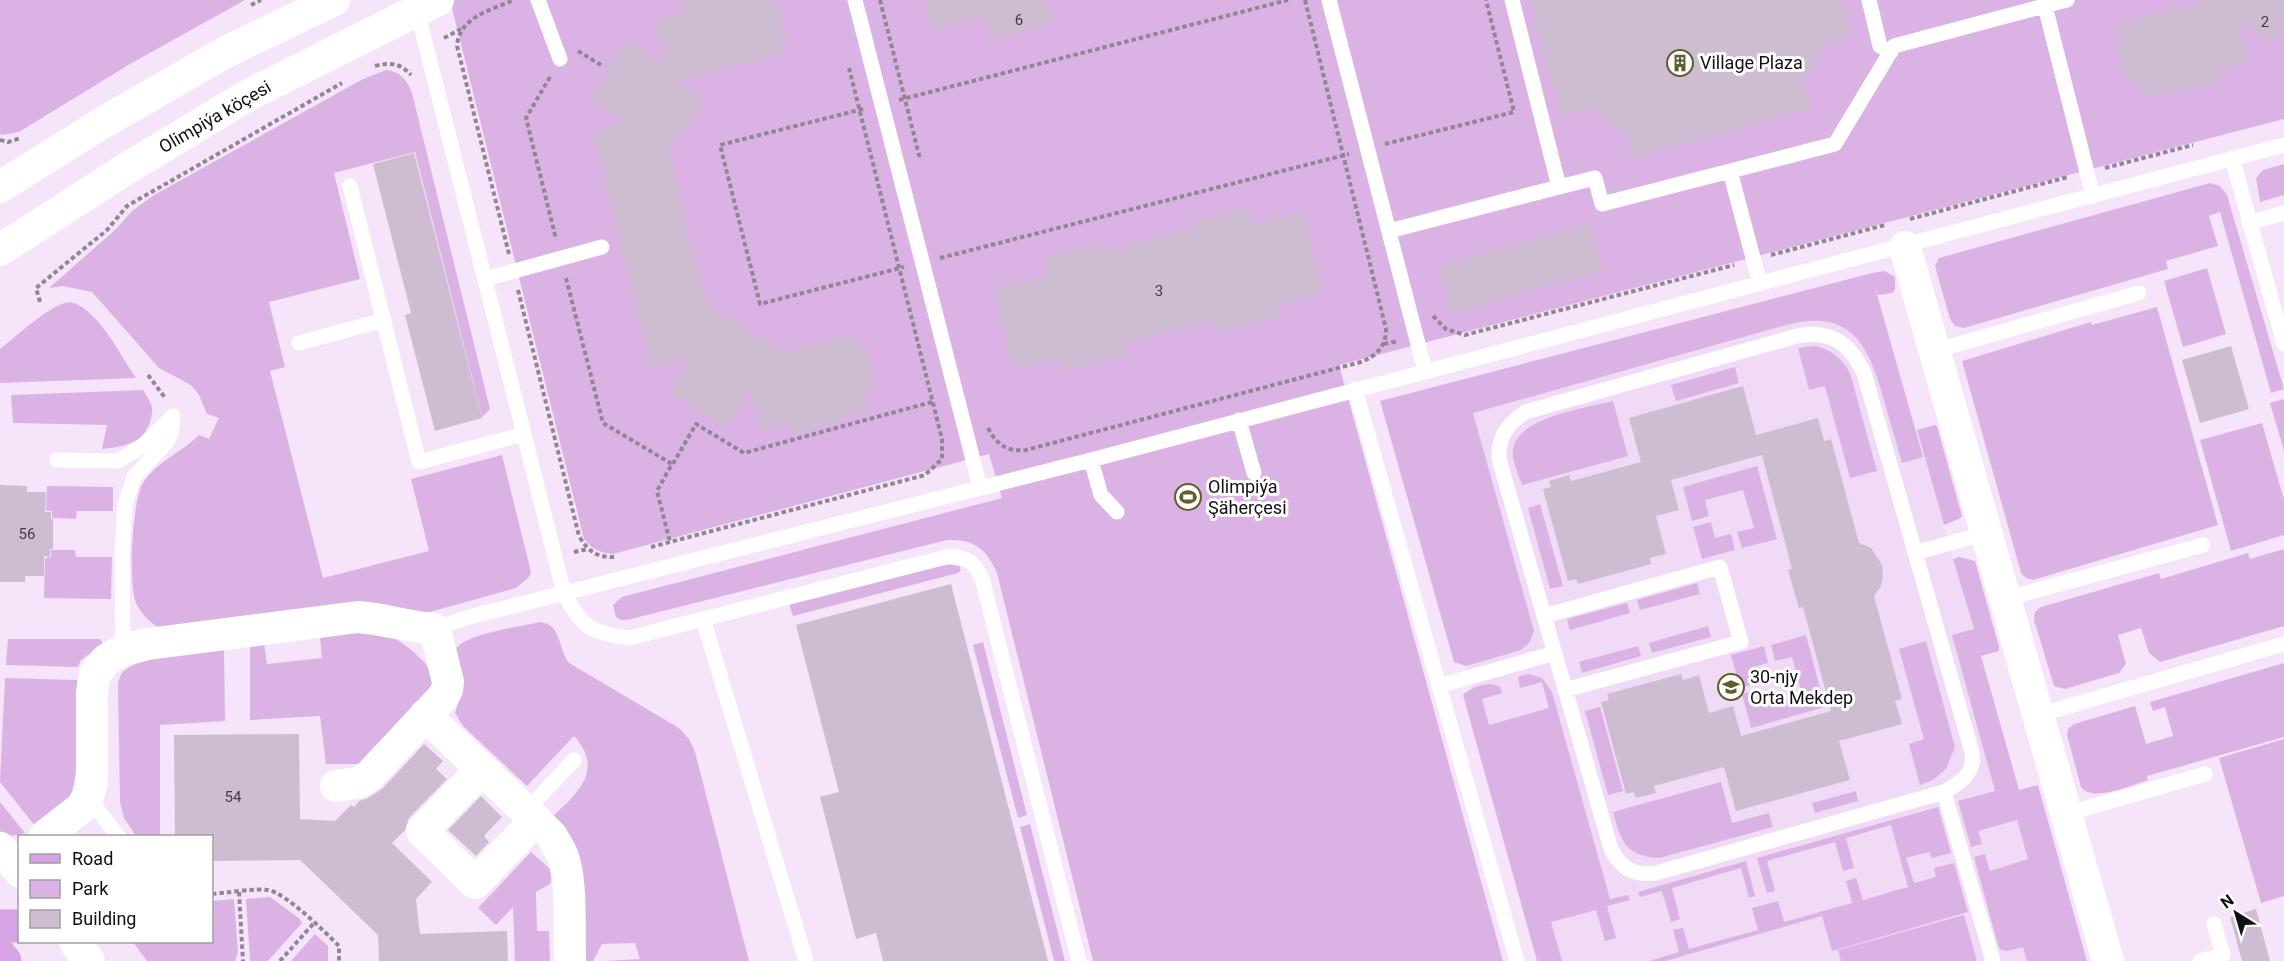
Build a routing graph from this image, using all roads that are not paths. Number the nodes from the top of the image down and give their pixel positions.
1 (334, 0) edge
2 (538, 0) edge
3 (855, 0) edge
4 (1329, 0) edge
5 (1512, 0) edge
6 (1869, 0) edge
7 (2067, 0) edge
8 (428, 5) edge
9 (2045, 6) junction
10 (1891, 52) junction
11 (560, 59) road end
12 (2284, 145) edge
13 (2232, 158) junction
14 (1730, 171) junction
15 (350, 186) dead end
16 (0, 187) edge
17 (1559, 187) junction
18 (2093, 196) junction
19 (2284, 213) edge
20 (2249, 223) junction
21 (1389, 231) junction
22 (1898, 231) junction
23 (602, 247) dead end
24 (0, 250) edge
25 (485, 279) junction
26 (1760, 284) junction
27 (2139, 293) dead end
28 (384, 320) junction
29 (299, 343) dead end
30 (2284, 344) edge
31 (1934, 351) junction
32 (1425, 371) junction
33 (1355, 389) junction
34 (1239, 420) junction
35 (524, 434) junction
36 (57, 460) dead end
37 (1091, 460) junction
38 (1254, 473) dead end
39 (980, 487) junction
40 (1117, 512) dead end
41 (1986, 533) junction
42 (2203, 545) dead end
43 (1915, 553) junction
44 (564, 593) junction
45 (2005, 599) junction
46 (1544, 616) junction
47 (703, 619) junction
48 (435, 629) junction
49 (2284, 644) edge
50 (123, 650) junction
51 (1555, 653) junction
52 (1439, 686) junction
53 (1565, 690) junction
54 (2038, 715) junction
55 (425, 716) junction
56 (574, 760) dead end
57 (482, 769) junction
58 (2205, 774) dead end
59 (336, 786) dead end
60 (1944, 792) junction
61 (88, 797) junction
62 (2066, 814) junction
63 (531, 816) junction
64 (47, 835) edge
65 (116, 835) edge
66 (2214, 924) dead end
67 (0, 926) edge
68 (18, 926) edge
69 (76, 943) edge
70 (0, 955) edge
71 (5, 961) edge
72 (89, 961) edge
73 (570, 961) edge
74 (806, 961) edge
75 (1079, 961) edge
76 (1516, 961) edge
77 (1993, 961) edge
78 (2108, 961) edge
79 (2200, 961) edge

1 - 16 street
2 - 11 lane
3 - 39 lane
4 - 21 lane
5 - 17 lane
6 - 10 lane
7 - 9 lane
8 - 24 street, Olimpiýa köçesi
8 - 25 lane
9 - 10 lane
9 - 18 lane
10 - 14 lane
12 - 13 lane
13 - 18 lane
13 - 20 lane
14 - 17 lane
14 - 26 lane
15 - 28 lane
17 - 21 lane
18 - 22 lane
19 - 20 lane
20 - 30 lane
21 - 32 lane
22 - 26 lane
22 - 31 street
23 - 25 lane
25 - 35 lane
26 - 32 lane
27 - 31 lane
28 - 29 lane
28 - 35 lane
31 - 41 street
32 - 33 lane
33 - 34 lane
33 - 52 lane
34 - 37 lane
34 - 38 lane
35 - 44 lane
36 - 50 lane
37 - 39 lane
37 - 40 lane
39 - 44 lane
41 - 43 lane
41 - 45 street
42 - 45 lane
43 - 46 lane
43 - 60 lane
44 - 47 lane
44 - 48 lane
45 - 54 street
46 - 51 lane
46 - 53 lane
47 - 74 lane
47 - 75 lane
48 - 50 street
48 - 55 street
49 - 54 lane
50 - 61 street
51 - 52 lane
51 - 53 lane
52 - 76 lane
53 - 60 lane
54 - 62 street
55 - 57 street
55 - 59 street
56 - 63 lane
57 - 63 street
57 - 63 street
58 - 62 lane
60 - 77 lane
61 - 64 street
61 - 65 lane
62 - 78 street
63 - 73 street
66 - 79 lane
67 - 68 main road
69 - 72 street
70 - 71 main road

